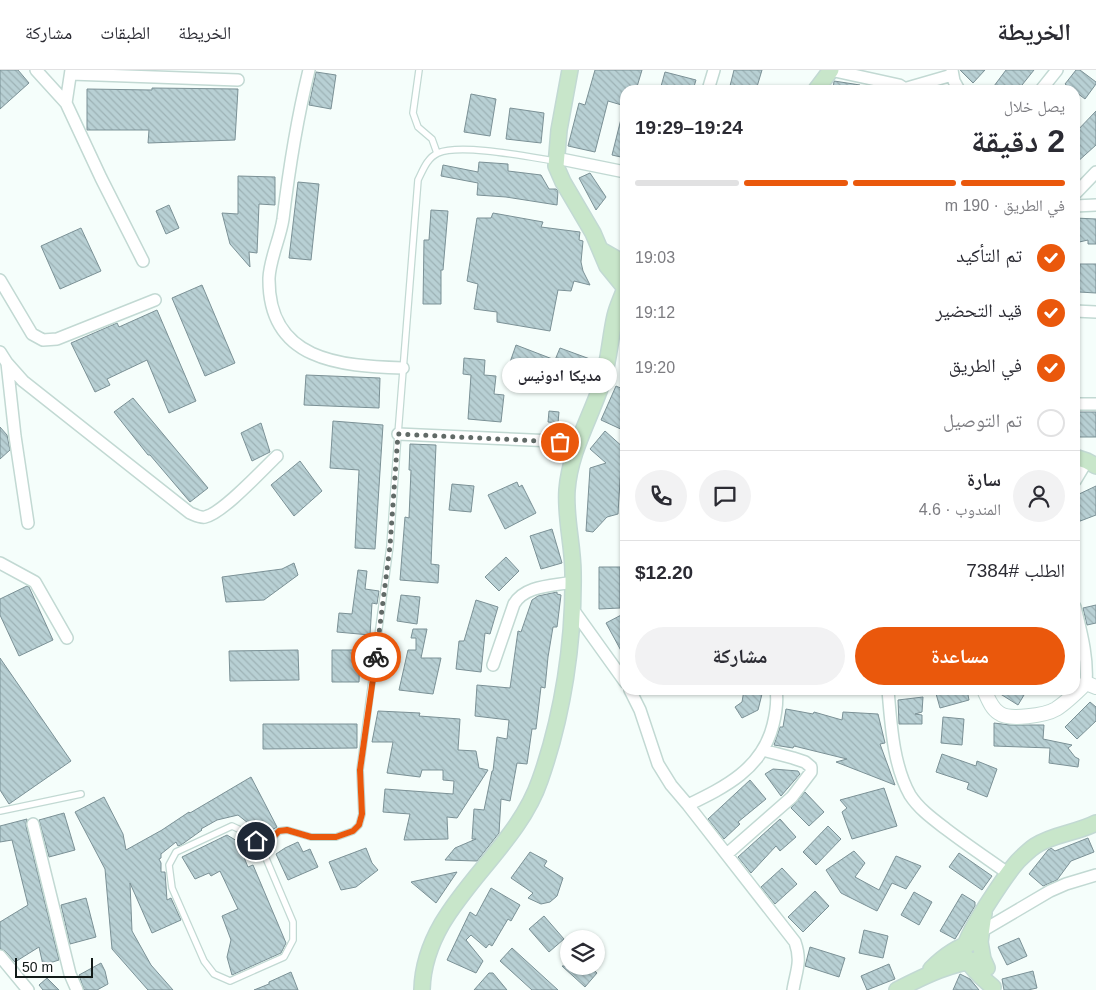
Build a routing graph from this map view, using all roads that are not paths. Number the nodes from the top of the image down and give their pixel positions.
1 (36, 70) edge
2 (309, 70) edge
3 (419, 70) edge
4 (570, 70) edge
5 (714, 70) edge
6 (830, 70) edge
7 (1057, 70) edge
8 (71, 72) edge
9 (952, 73) edge
10 (238, 80) dead end
11 (710, 85) edge
12 (820, 85) edge
13 (896, 85) edge
14 (918, 85) edge
15 (958, 85) edge
16 (1045, 85) edge
17 (66, 103) junction
18 (437, 153) junction
19 (556, 159) junction
20 (620, 171) edge
21 (1096, 172) edge
22 (1080, 189) edge
23 (1096, 205) edge
24 (1080, 206) edge
25 (601, 250) junction
26 (143, 261) dead end
27 (620, 263) edge
28 (0, 280) edge
29 (620, 282) edge
30 (155, 300) dead end
31 (620, 302) edge
32 (1080, 312) edge
33 (1096, 312) edge
34 (620, 322) edge
35 (613, 329) junction
36 (0, 352) edge
37 (7, 363) junction
38 (403, 368) junction
39 (1080, 404) edge
40 (1096, 404) edge
41 (398, 434) junction
42 (578, 442) junction
43 (277, 456) dead end
44 (28, 523) dead end
45 (0, 563) edge
46 (573, 582) junction
47 (572, 608) junction
48 (1080, 632) edge
49 (67, 638) dead end
50 (493, 665) dead end
51 (620, 675) edge
52 (1091, 685) edge
53 (1080, 693) edge
54 (632, 695) edge
55 (777, 695) edge
56 (889, 695) edge
57 (986, 695) edge
58 (1076, 695) edge
59 (763, 750) junction
60 (80, 794) dead end
61 (688, 805) junction
62 (0, 811) edge
63 (1096, 823) edge
64 (33, 824) dead end
65 (262, 849) junction
66 (727, 854) junction
67 (1009, 874) junction
68 (1096, 875) edge
69 (984, 911) junction
70 (981, 936) junction
71 (964, 945) junction
72 (0, 956) edge
73 (984, 959) junction
74 (968, 961) junction
75 (926, 974) junction
76 (994, 988) edge
77 (28, 990) edge
78 (77, 990) edge
79 (422, 990) edge
80 (793, 990) edge
81 (898, 990) edge

1 - 17 street
2 - 38 street
3 - 18 lane
4 - 19 main road
5 - 11 street
6 - 12 main road
6 - 13 street
7 - 16 street
8 - 10 street
8 - 17 street
9 - 14 street
9 - 15 street
17 - 26 street
18 - 19 lane
18 - 38 lane
19 - 20 street
19 - 25 main road
21 - 22 street
23 - 24 street
25 - 27 main road
25 - 29 main road
28 - 30 street
31 - 35 main road
32 - 33 street
34 - 35 main road
35 - 42 main road
36 - 37 street
37 - 43 street
37 - 44 street
38 - 41 lane
39 - 40 street
41 - 42 street
41 - 65 lane
42 - 46 main road
45 - 49 street
46 - 47 main road
46 - 50 street
47 - 51 street
47 - 79 main road
48 - 52 street
52 - 53 street
54 - 61 street
55 - 59 street
56 - 67 street
57 - 58 street
59 - 61 street
59 - 66 street
60 - 62 lane
61 - 66 street
63 - 67 main road
64 - 78 street
65 - 65 lane
66 - 80 street
67 - 69 main road
68 - 70 street
69 - 70 main road
69 - 71 main road
70 - 71 main road
70 - 73 main road
71 - 74 main road
71 - 75 main road
72 - 77 street
73 - 74 main road
73 - 76 main road
74 - 75 main road
74 - 76 main road
75 - 81 main road

